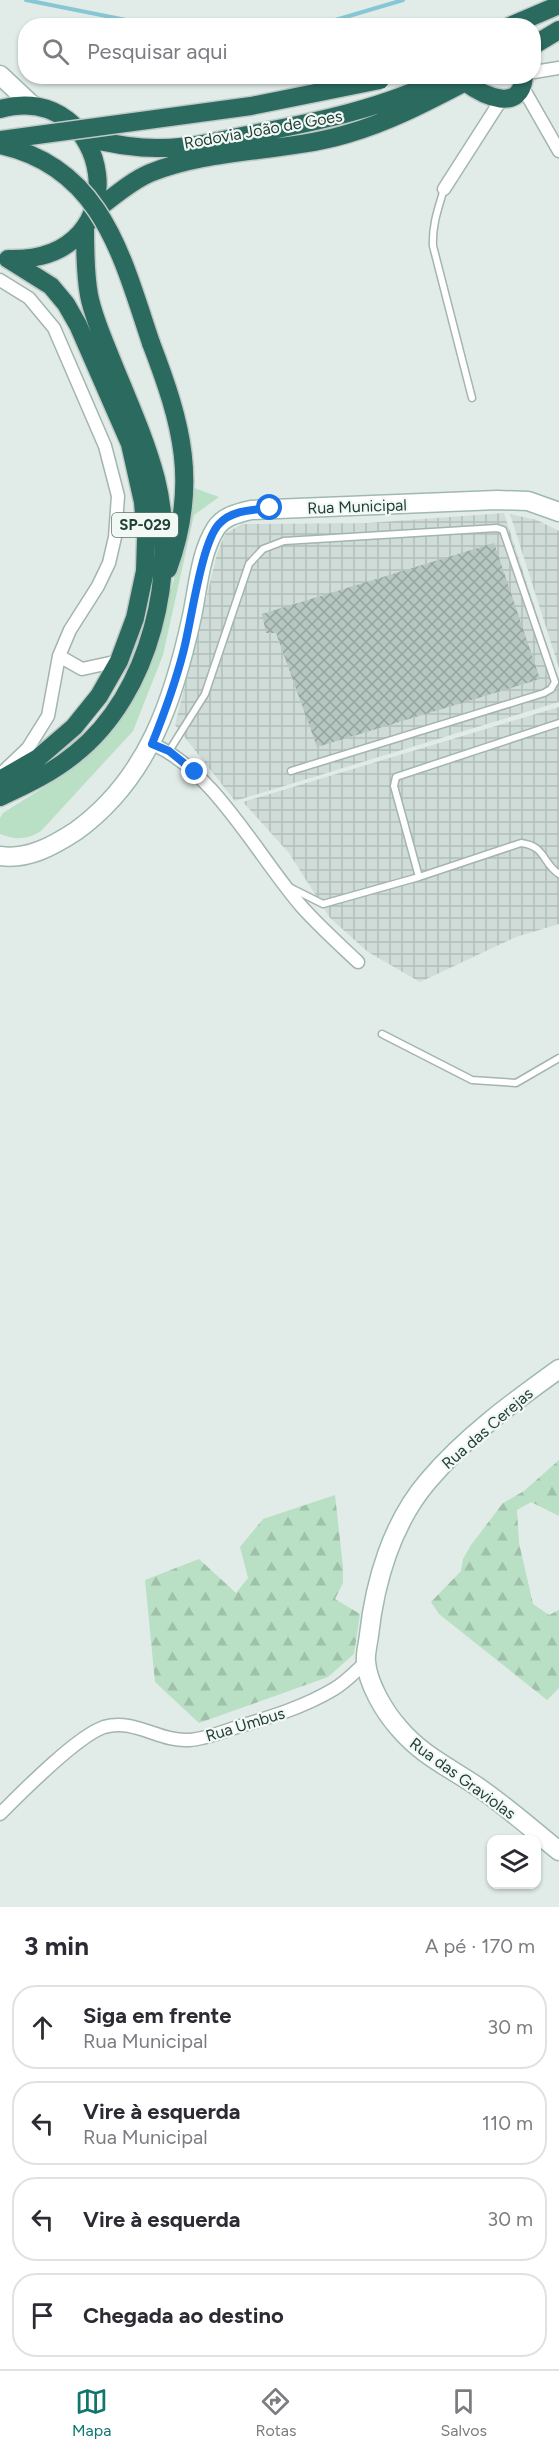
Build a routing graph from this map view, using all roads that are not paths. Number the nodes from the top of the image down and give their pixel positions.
1 (559, 5) edge
2 (559, 15) edge
3 (529, 18) edge
4 (541, 26) edge
5 (559, 30) edge
6 (541, 41) edge
7 (559, 68) edge
8 (541, 71) edge
9 (0, 75) edge
10 (356, 84) edge
11 (436, 84) edge
12 (453, 84) edge
13 (470, 84) edge
14 (523, 84) edge
15 (525, 84) edge
16 (501, 100) junction
17 (33, 106) junction
18 (0, 109) edge
19 (85, 138) junction
20 (0, 140) edge
21 (0, 145) edge
22 (559, 151) edge
23 (444, 189) joint
24 (89, 220) junction
25 (4, 258) edge
26 (0, 280) edge
27 (472, 398) dead end
28 (559, 512) edge
29 (162, 588) junction
30 (59, 656) junction
31 (119, 661) junction
32 (559, 723) edge
33 (160, 748) junction
34 (291, 771) dead end
35 (0, 778) edge
36 (0, 797) edge
37 (2, 855) edge
38 (559, 874) edge
39 (419, 877) junction
40 (286, 885) junction
41 (358, 962) dead end
42 (382, 1034) dead end
43 (559, 1058) edge
44 (559, 1369) edge
45 (366, 1662) junction
46 (0, 1815) edge
47 (559, 1851) edge

1 - 3 highway
2 - 4 highway
5 - 6 highway
7 - 8 street
9 - 17 main road
10 - 20 highway, bridge
11 - 19 highway, Rodovia João de Goes
12 - 24 highway, Rodovia João de Goes
13 - 16 highway
14 - 16 highway
15 - 22 street
16 - 23 street
17 - 18 highway
17 - 19 highway
19 - 24 highway
21 - 29 highway, bridge
23 - 27 lane
24 - 25 highway, Rodovia João de Goes
24 - 29 highway, SP-029
25 - 31 highway, SP-029
26 - 30 street
28 - 33 main road, Rua Municipal
29 - 36 highway, SP-029
30 - 31 street
30 - 35 street
31 - 35 highway, SP-029
32 - 39 lane
33 - 34 lane
33 - 37 main road, Rua Municipal
33 - 40 street
38 - 39 lane
39 - 40 lane
40 - 41 street
42 - 43 lane
44 - 45 main road, Rua das Cerejas
45 - 46 street, Rua Umbus
45 - 47 main road, Rua das Graviolas

